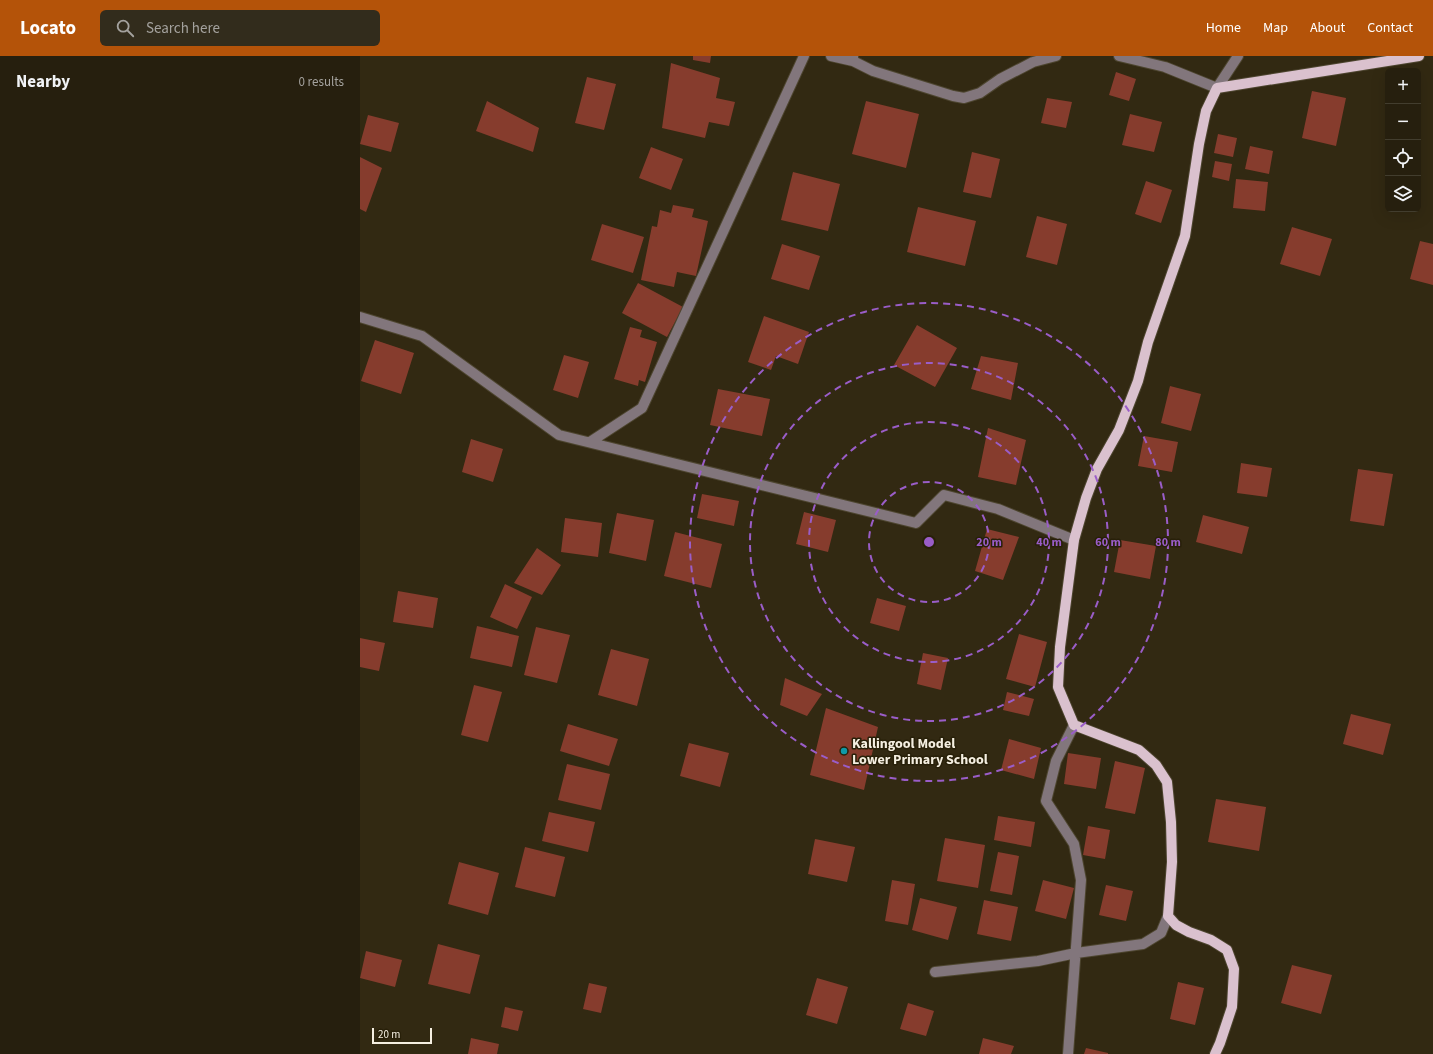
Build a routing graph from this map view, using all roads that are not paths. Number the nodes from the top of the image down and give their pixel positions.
1 (804, 56) edge
2 (832, 56) edge
3 (1056, 56) edge
4 (1119, 56) edge
5 (1238, 56) edge
6 (1412, 56) edge
7 (1419, 56) edge
8 (853, 59) edge
9 (1217, 88) junction
10 (360, 317) edge
11 (590, 442) junction
12 (1074, 540) junction
13 (1074, 725) junction
14 (1168, 916) junction
15 (1076, 953) junction
16 (935, 972) dead end
17 (1068, 1054) edge
18 (1214, 1054) edge

1 - 11 street
2 - 8 street
3 - 8 street
4 - 9 street
5 - 9 street
6 - 7 main road
6 - 9 main road
9 - 12 main road
10 - 11 street
11 - 12 street
12 - 13 main road
13 - 14 main road
13 - 15 street
14 - 15 street
14 - 18 main road
15 - 16 street
15 - 17 street

